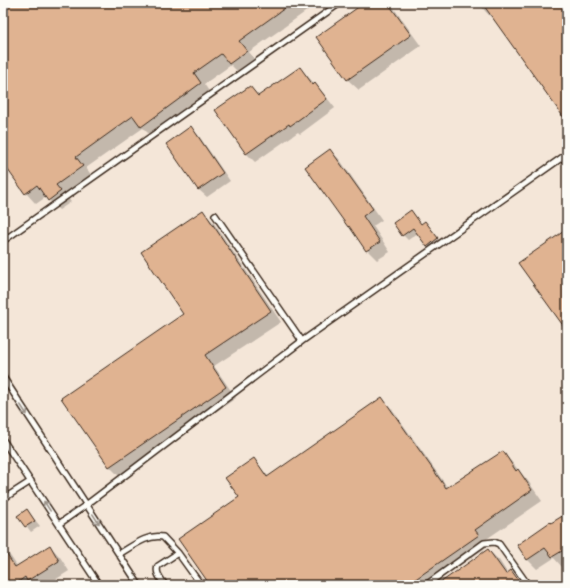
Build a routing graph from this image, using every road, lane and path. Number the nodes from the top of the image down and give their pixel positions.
1 (340, 3) edge
2 (333, 5) edge
3 (567, 154) edge
4 (215, 215) dead end
5 (3, 241) edge
6 (302, 341) junction
7 (3, 377) edge
8 (3, 440) edge
9 (31, 481) junction
10 (3, 499) edge
11 (86, 505) junction
12 (59, 524) junction
13 (178, 553) junction
14 (119, 554) junction
15 (99, 585) edge
16 (139, 585) edge
17 (165, 585) edge
18 (201, 585) edge
19 (426, 585) edge
20 (528, 585) edge

1 - 2 lane
2 - 5 lane
3 - 6 lane
4 - 6 lane
6 - 11 lane
7 -> 11 lane
8 - 9 lane
9 - 10 lane
12 -> 9 lane
11 - 12 lane
11 -> 14 lane
12 - 15 lane
13 - 14 lane
13 - 17 lane
13 - 18 lane
14 - 16 lane
19 - 20 lane

